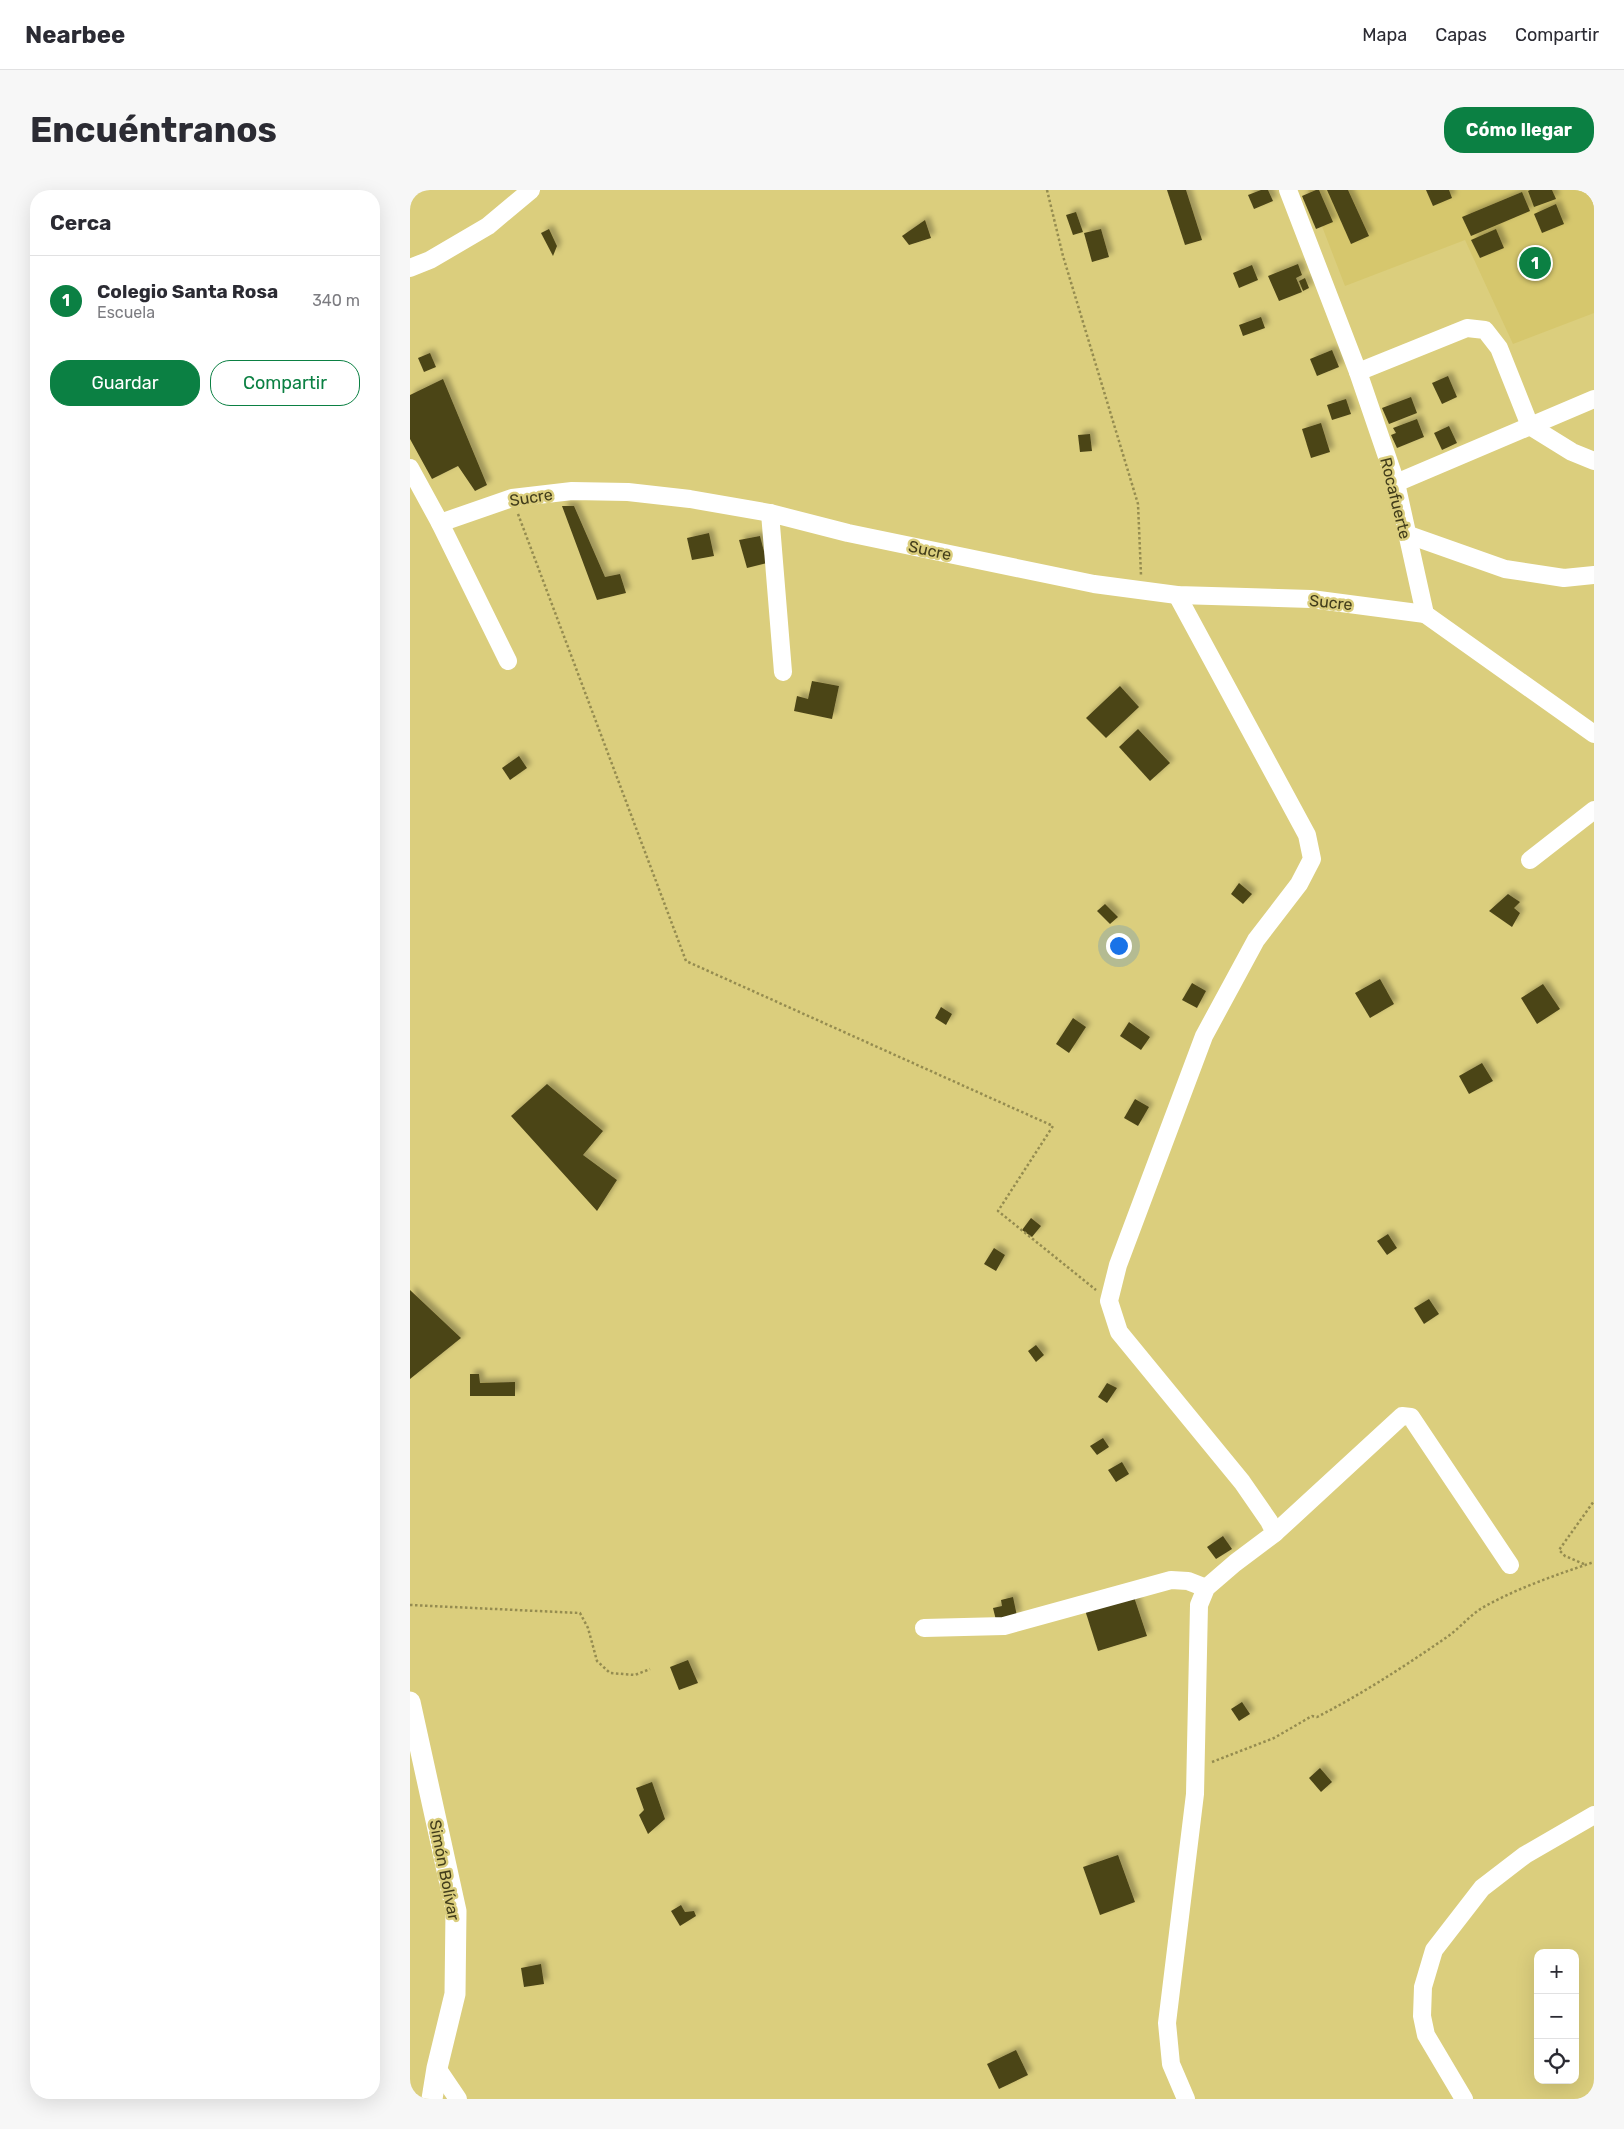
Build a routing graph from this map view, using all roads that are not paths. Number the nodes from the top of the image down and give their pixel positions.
1 (531, 190) edge
2 (1288, 190) edge
3 (410, 268) edge
4 (1358, 372) junction
5 (1594, 398) edge
6 (1530, 426) junction
7 (1594, 460) edge
8 (410, 468) edge
9 (1396, 483) junction
10 (770, 513) junction
11 (440, 523) junction
12 (1406, 534) junction
13 (1594, 575) edge
14 (1177, 595) junction
15 (1425, 614) junction
16 (508, 660) dead end
17 (783, 672) dead end
18 (1594, 734) edge
19 (1594, 810) edge
20 (1530, 860) dead end
21 (1275, 1533) junction
22 (1510, 1565) dead end
23 (1206, 1588) junction
24 (924, 1628) dead end
25 (410, 1702) edge
26 (1594, 1815) edge
27 (437, 2068) junction
28 (432, 2099) edge
29 (458, 2099) edge
30 (1186, 2099) edge
31 (1464, 2099) edge

1 - 3 street
2 - 4 street, Rocafuerte
4 - 6 street
4 - 9 street, Rocafuerte
5 - 6 street
6 - 7 street
6 - 9 street
8 - 11 street
9 - 12 street, Rocafuerte
10 - 11 street, Sucre
10 - 14 street, Sucre
10 - 17 street
11 - 16 street
12 - 13 street
12 - 15 street, Rocafuerte
14 - 15 street, Sucre
14 - 21 street
15 - 18 street
19 - 20 street
21 - 22 street
21 - 23 street
23 - 24 street
23 - 30 street
25 - 27 street, Simón Bolívar
26 - 31 street
27 - 28 street, Simón Bolívar
27 - 29 street

